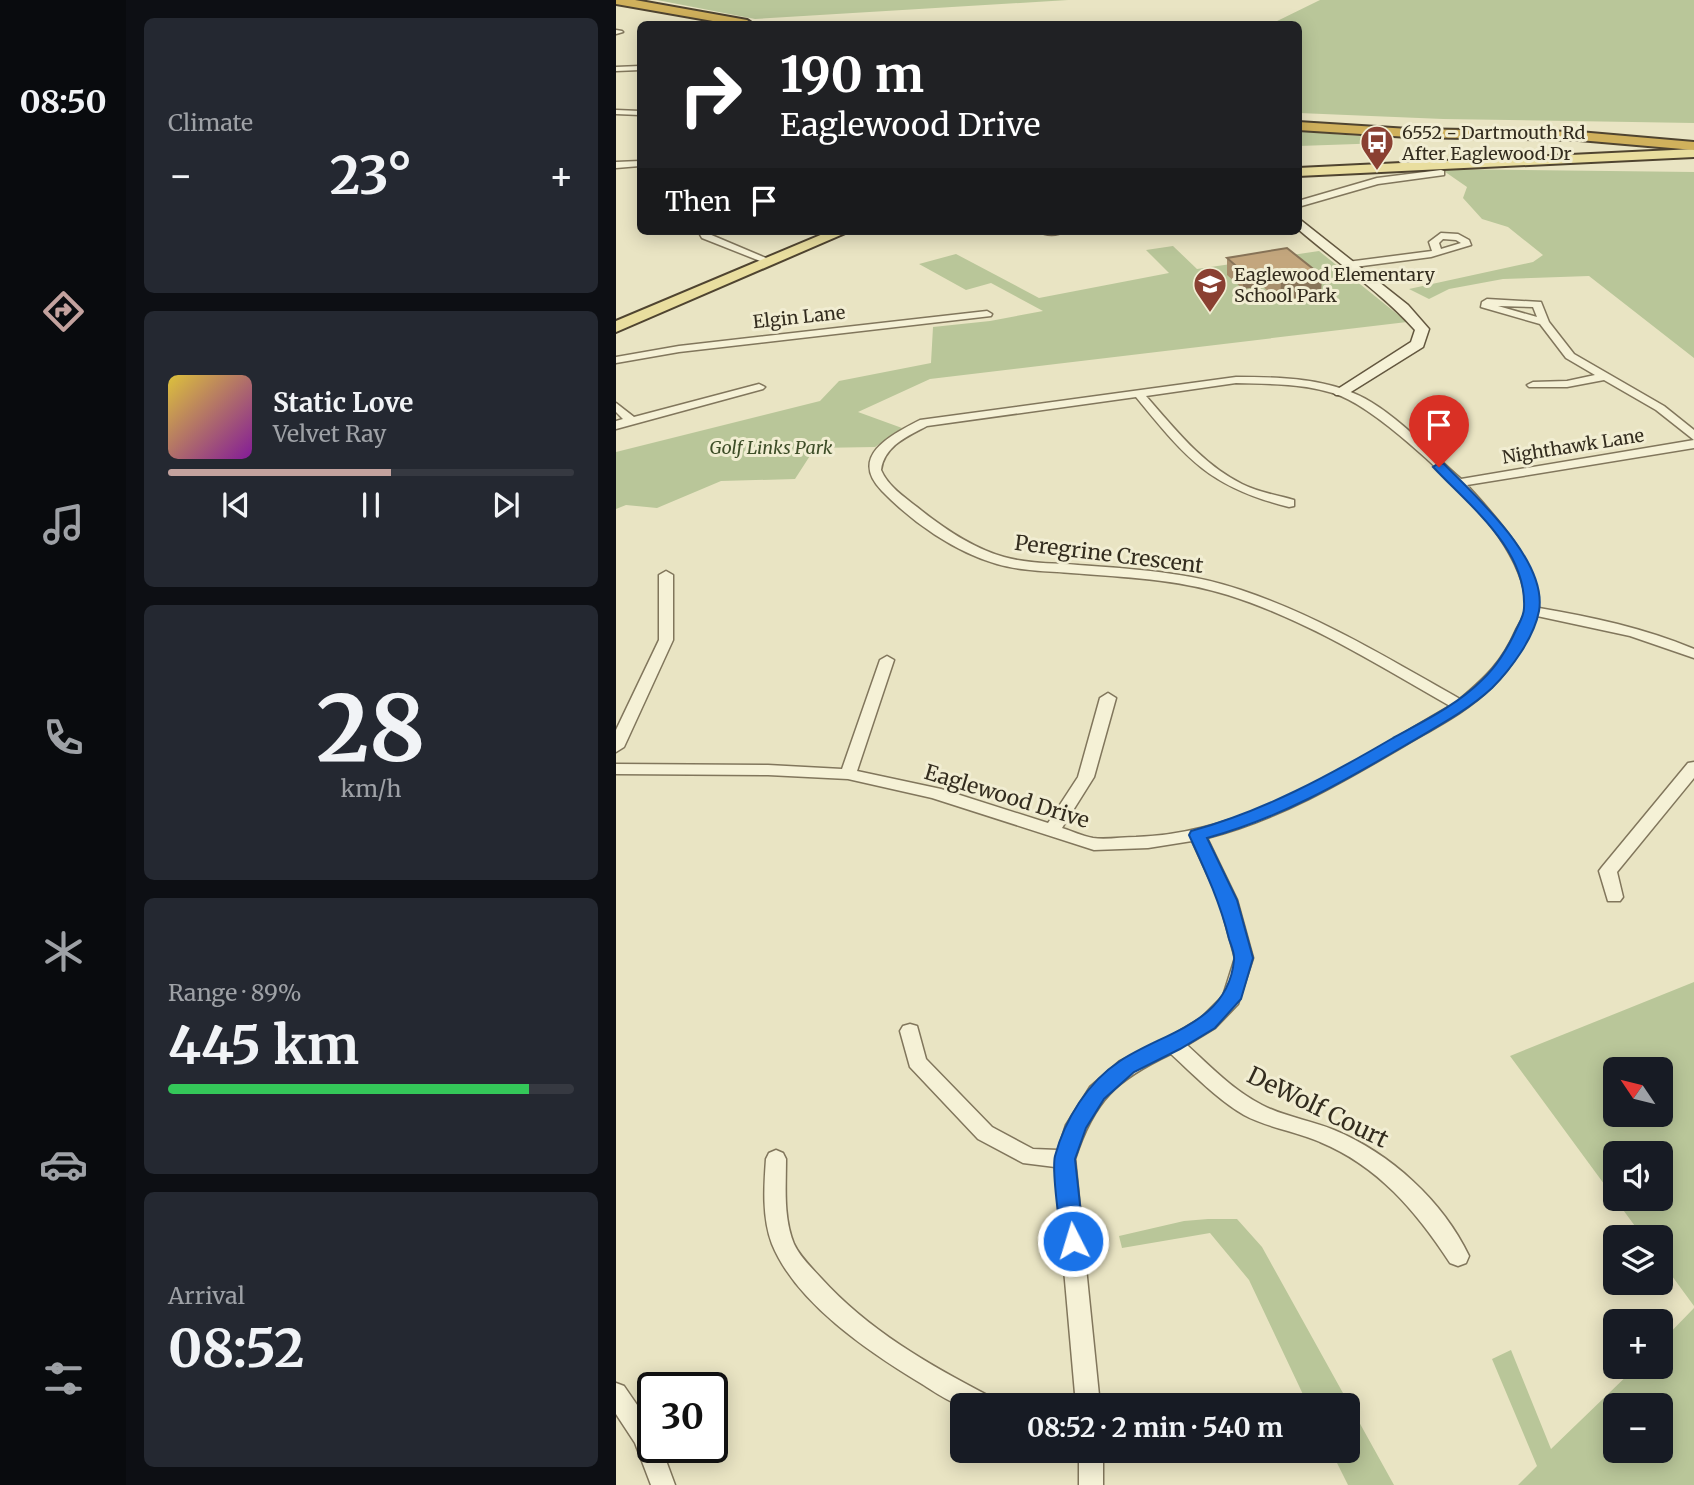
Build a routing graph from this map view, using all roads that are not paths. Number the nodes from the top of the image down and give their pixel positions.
1 (616, 2) edge
2 (711, 21) edge
3 (729, 21) edge
4 (637, 68) edge
5 (616, 69) edge
6 (616, 112) edge
7 (637, 113) edge
8 (1302, 124) edge
9 (1302, 124) edge
10 (1680, 129) dead end
11 (1694, 146) edge
12 (1694, 153) edge
13 (1504, 162) junction
14 (637, 163) edge
15 (616, 165) edge
16 (1694, 165) edge
17 (1302, 172) edge
18 (1441, 173) dead end
19 (1302, 203) edge
20 (1302, 226) edge
21 (705, 235) edge
22 (833, 235) edge
23 (1437, 251) dead end
24 (768, 261) junction
25 (1347, 265) junction
26 (987, 314) dead end
27 (1544, 322) junction
28 (616, 327) edge
29 (616, 360) edge
30 (1608, 376) junction
31 (1533, 385) dead end
32 (759, 387) dead end
33 (1341, 392) junction
34 (1138, 393) junction
35 (616, 406) edge
36 (632, 421) junction
37 (616, 425) edge
38 (1694, 436) edge
39 (1694, 444) edge
40 (1458, 483) junction
41 (1289, 503) dead end
42 (666, 575) dead end
43 (1532, 611) junction
44 (1694, 654) edge
45 (887, 660) dead end
46 (1108, 698) dead end
47 (1461, 706) junction
48 (616, 747) edge
49 (1694, 767) edge
50 (616, 769) edge
51 (848, 774) junction
52 (1051, 832) junction
53 (1197, 835) junction
54 (1614, 897) dead end
55 (910, 1031) dead end
56 (1173, 1044) junction
57 (776, 1159) dead end
58 (1065, 1159) junction
59 (1458, 1256) dead end
60 (961, 1393) edge
61 (1087, 1393) edge
62 (616, 1394) edge
63 (1091, 1463) edge
64 (663, 1485) edge
65 (1091, 1485) edge

1 - 2 highway
1 - 3 highway
4 - 5 street
6 - 7 street
8 - 10 highway
9 - 11 highway
12 - 13 main road
13 - 16 main road
13 - 17 main road
14 - 15 street
18 - 19 street
20 - 25 street
21 - 24 street
22 - 24 main road
23 - 25 street
24 - 28 main road
25 - 33 street
26 - 29 street, Elgin Lane
27 - 27 street
27 - 30 street
30 - 31 street
30 - 38 street
32 - 36 street
33 - 34 street, Peregrine Crescent
33 - 40 street
34 - 41 street
34 - 47 street, Peregrine Crescent
35 - 36 street
36 - 37 street
39 - 40 street, Nighthawk Lane
40 - 43 street
42 - 48 street
43 - 44 street
43 - 47 street, Eaglewood Drive
45 - 51 street
46 - 52 street
47 - 53 street, Eaglewood Drive
49 - 54 street
50 - 51 street, Eaglewood Drive
51 - 52 street, Eaglewood Drive
52 - 53 street, Eaglewood Drive
53 - 56 street
55 - 58 street
56 - 58 street
56 - 59 street, DeWolf Court
57 - 60 street
58 - 61 street
62 - 64 street
63 - 65 street

